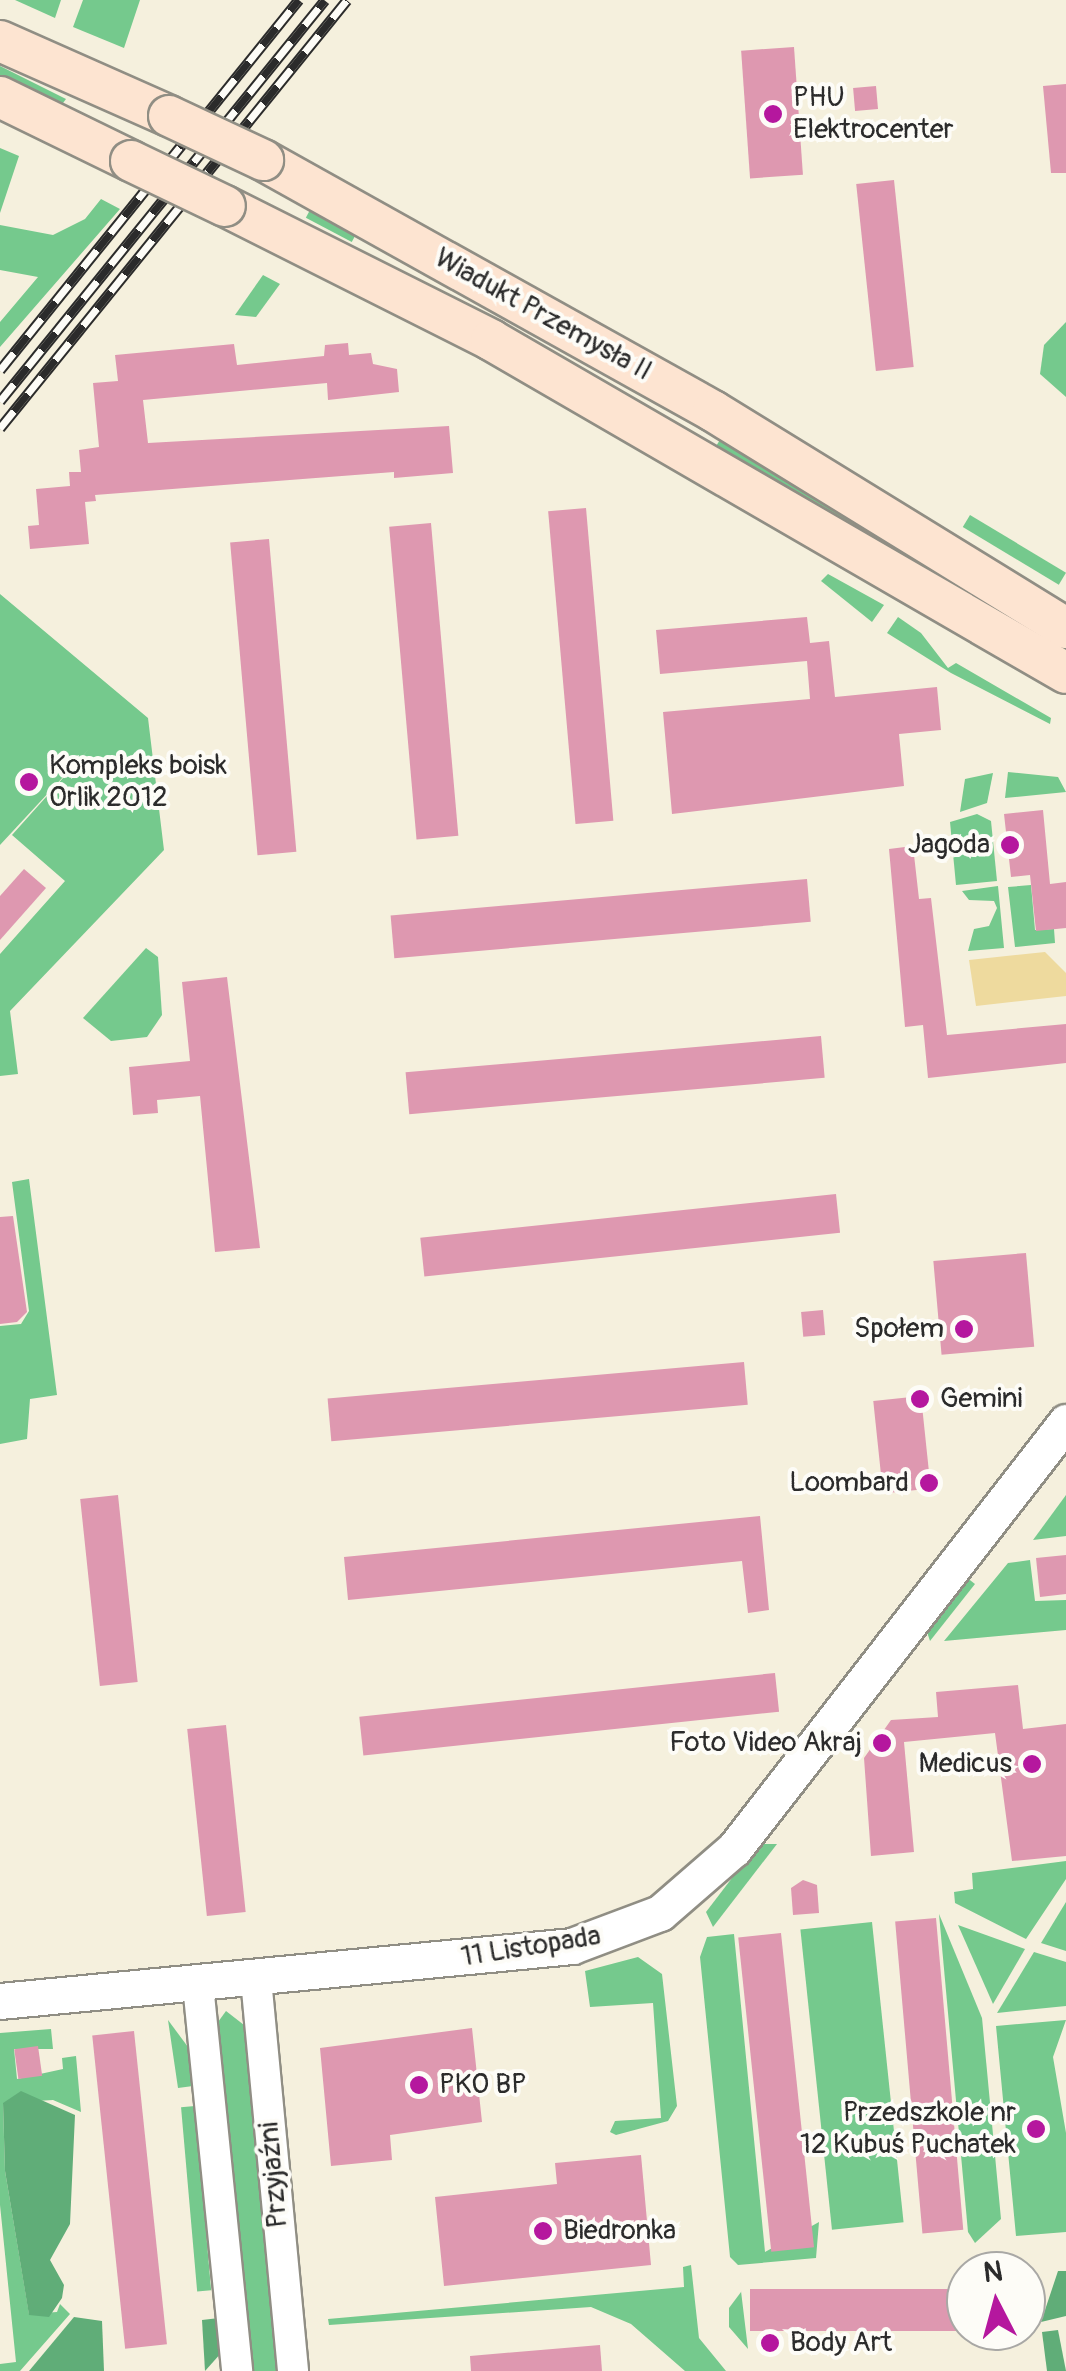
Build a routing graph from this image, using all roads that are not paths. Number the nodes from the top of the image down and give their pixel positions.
1 (0, 40) edge
2 (0, 98) edge
3 (1066, 628) edge
4 (1066, 673) edge
5 (1066, 1422) edge
6 (256, 1979) junction
7 (198, 1985) junction
8 (0, 2002) edge
9 (237, 2371) edge
10 (293, 2371) edge

1 - 3 main road, Wiadukt Przemysła II, bridge
2 - 4 main road, Wiadukt Przemysła II, bridge
5 - 6 street, 11 Listopada
6 - 7 street, 11 Listopada
6 - 10 street, Przyjaźni
7 - 8 street, 11 Listopada
7 - 9 street, Przyjaźni

